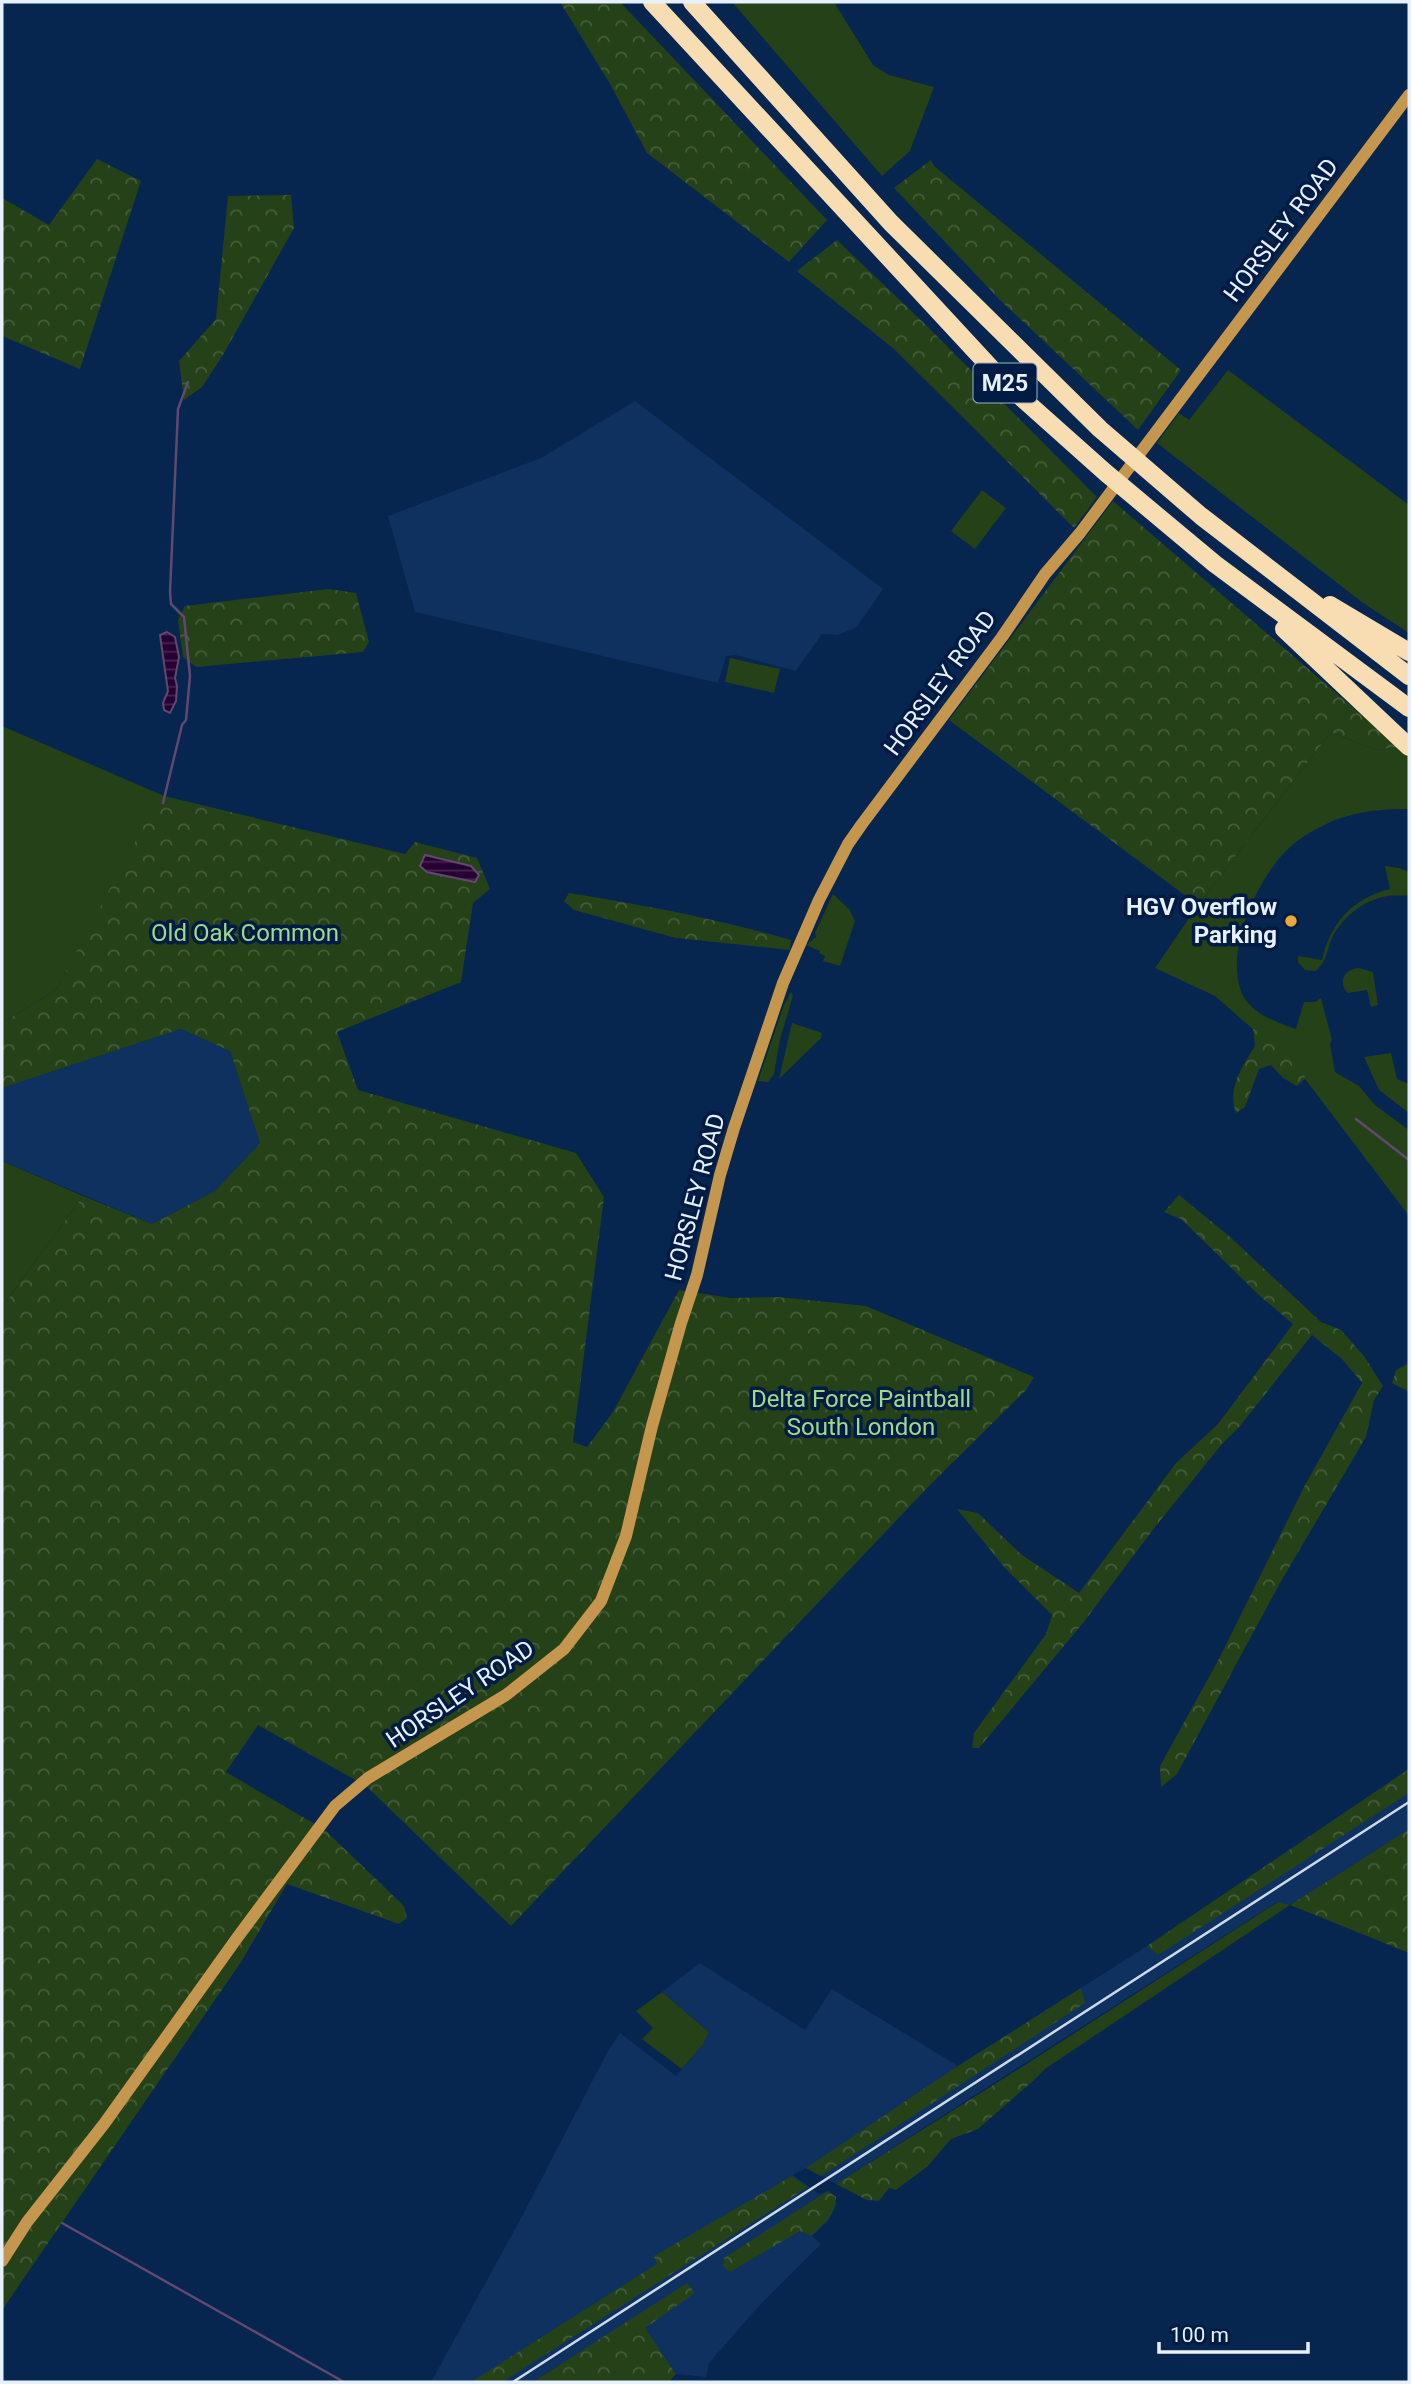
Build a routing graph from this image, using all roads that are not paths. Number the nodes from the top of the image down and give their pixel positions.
1 (652, 2) edge
2 (692, 2) edge
3 (1409, 95) edge
4 (1215, 564) junction
5 (1290, 583) junction
6 (1409, 652) edge
7 (1409, 676) edge
8 (1409, 708) edge
9 (1409, 747) edge
10 (2, 2261) edge

1 - 4 highway, M25
2 - 5 highway, M25
3 - 10 street, HORSLEY ROAD
4 - 8 highway, M25
4 - 9 highway, M25
5 - 6 highway, M25
5 - 7 highway, M25

